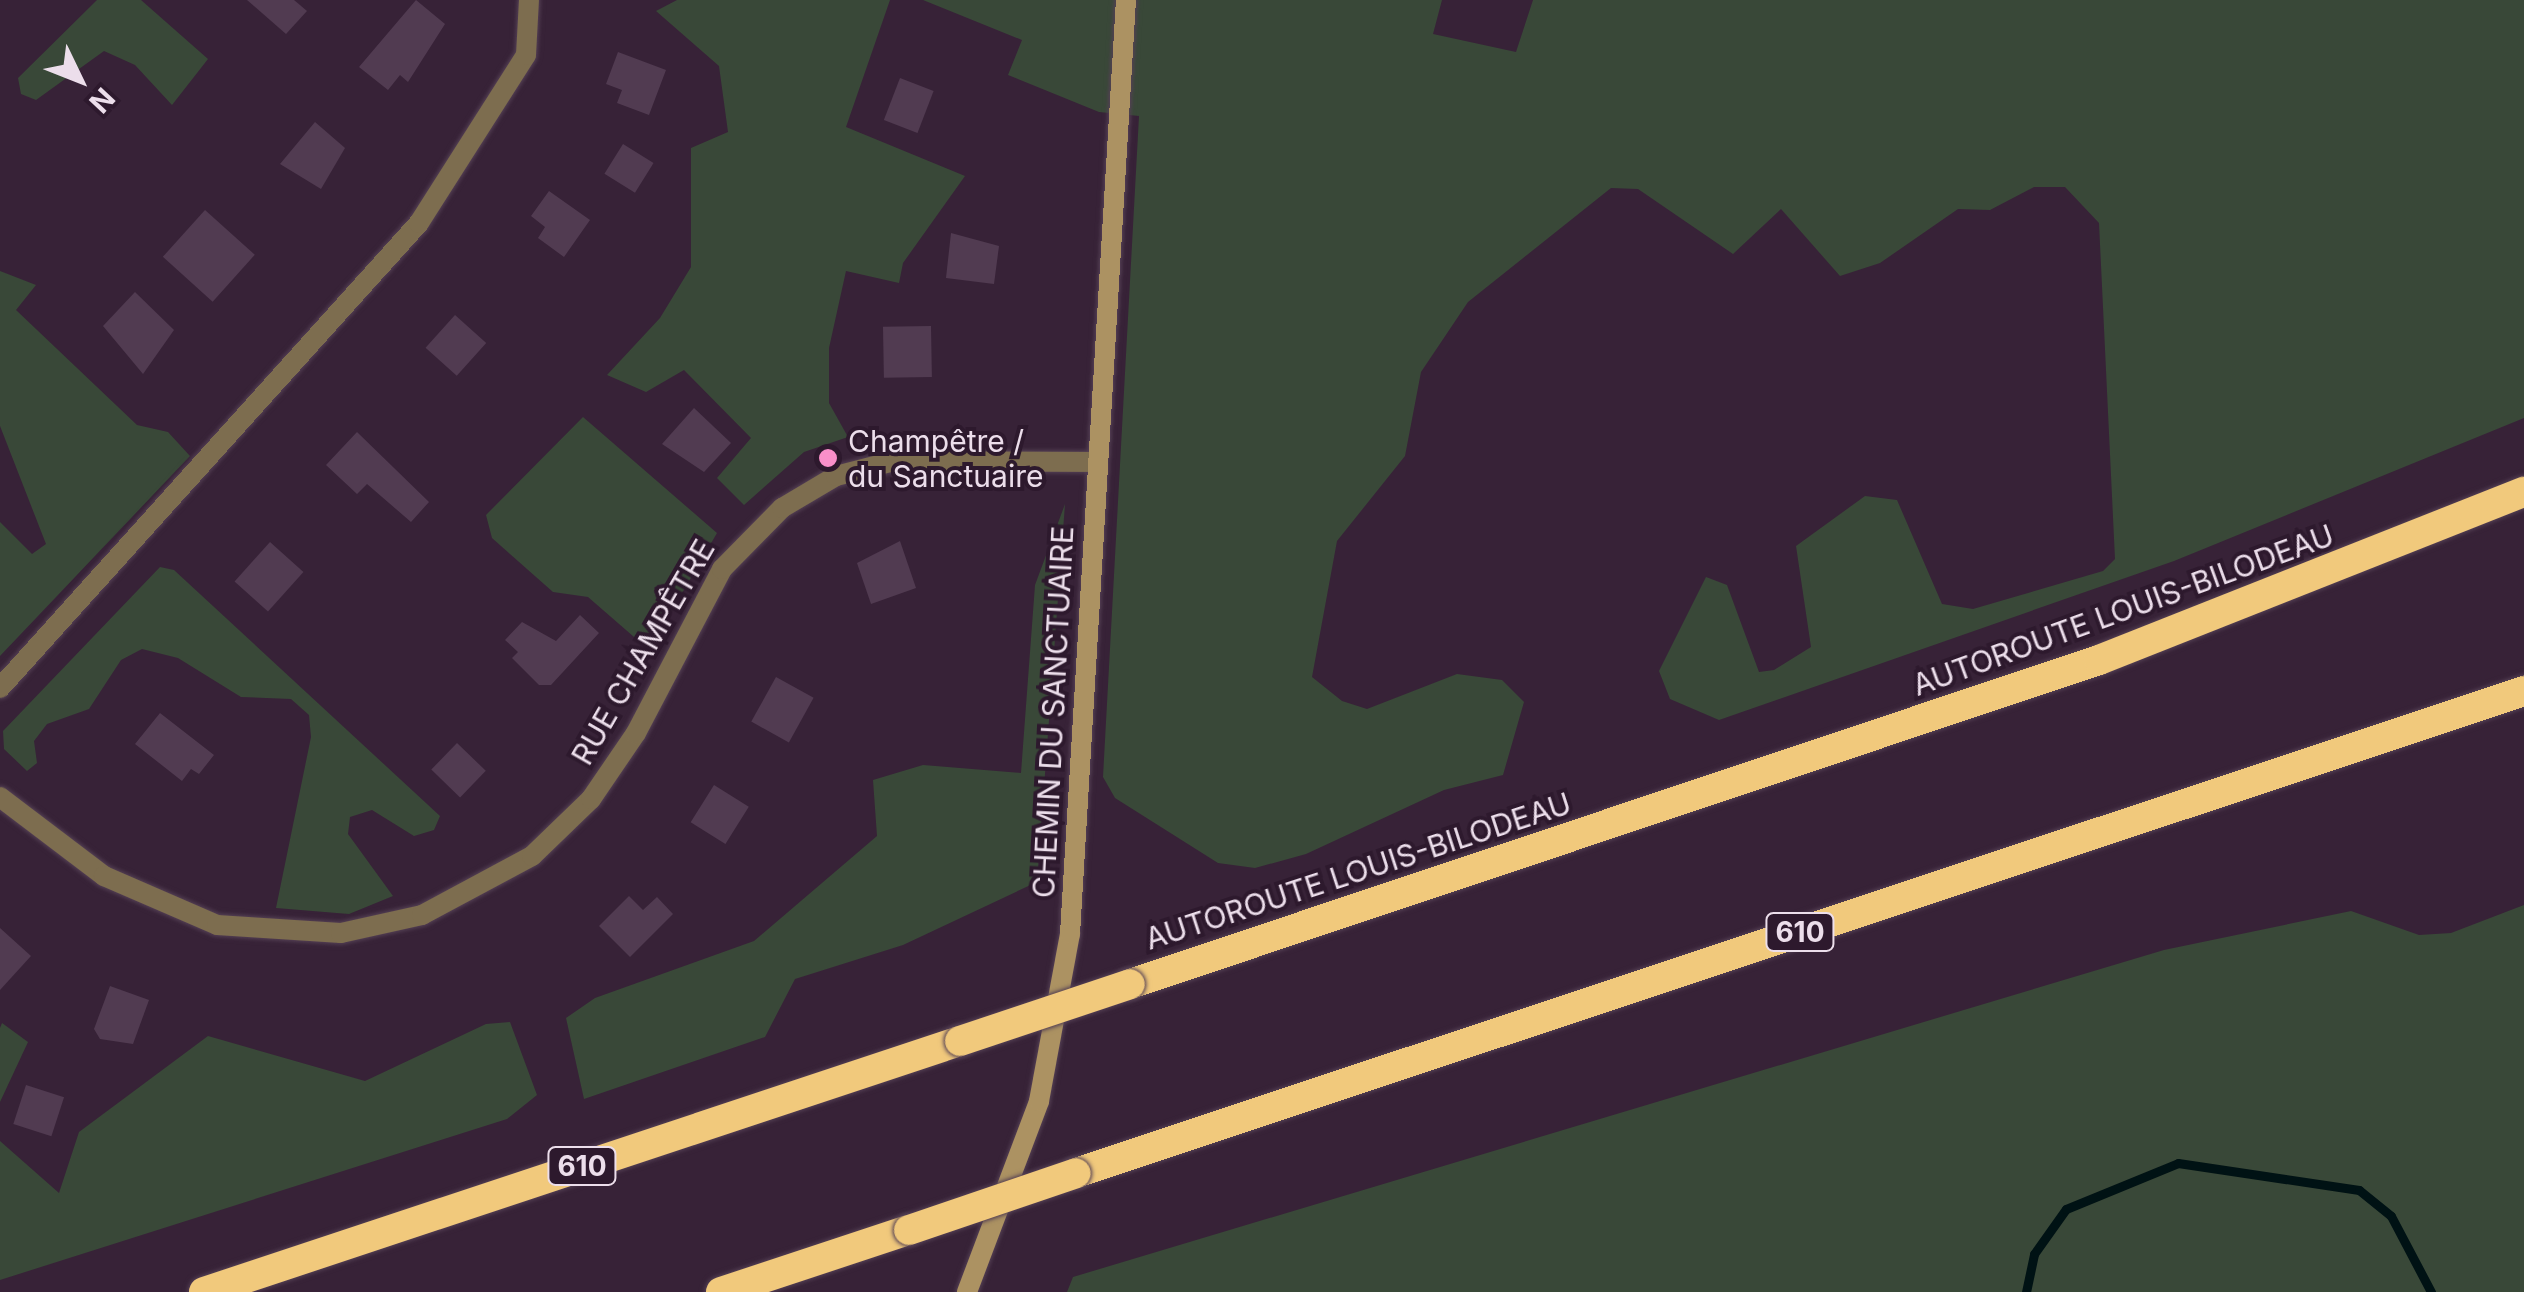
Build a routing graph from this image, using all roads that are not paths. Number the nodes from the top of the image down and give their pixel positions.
1 (529, 0) edge
2 (1126, 0) edge
3 (1096, 462) junction
4 (2524, 492) edge
5 (0, 688) edge
6 (2524, 691) edge
7 (0, 797) edge
8 (204, 1292) edge
9 (721, 1292) edge
10 (967, 1292) edge

1 - 5 street
2 - 3 street, CHEMIN DU SANCTUAIRE
3 - 7 street, RUE CHAMPÊTRE
3 - 10 street, CHEMIN DU SANCTUAIRE
4 - 8 highway, AUTOROUTE LOUIS-BILODEAU / 610, bridge
6 - 9 highway, 610, bridge

